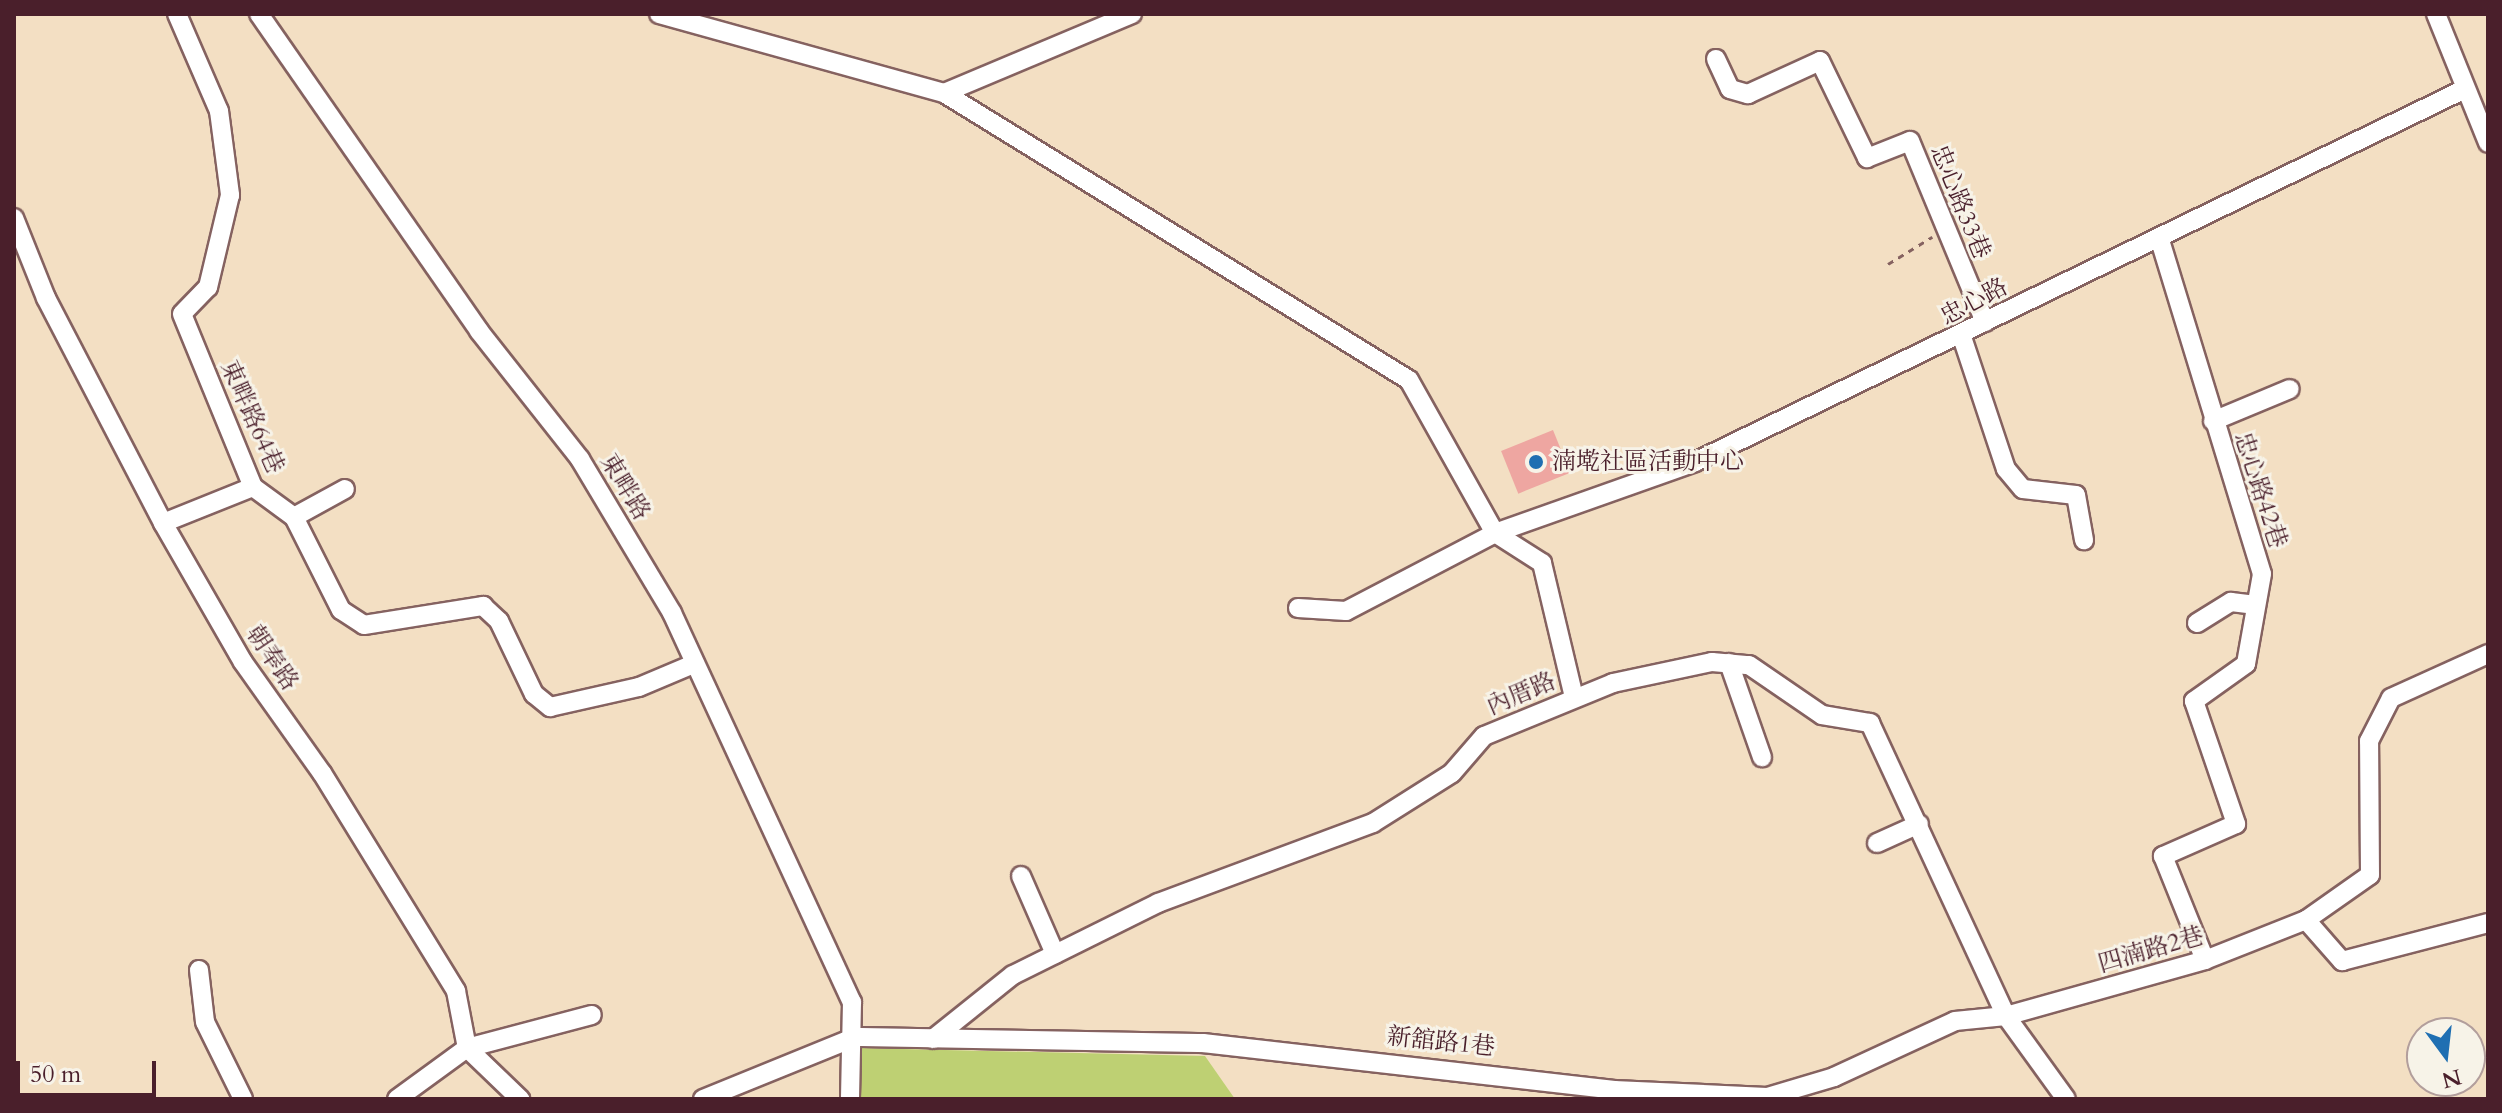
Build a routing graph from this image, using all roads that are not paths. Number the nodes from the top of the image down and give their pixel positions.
1 (177, 14) edge
2 (259, 14) edge
3 (659, 14) edge
4 (1132, 14) edge
5 (2436, 14) edge
6 (1716, 59) dead end
7 (2465, 89) junction
8 (944, 93) junction
9 (2488, 143) edge
10 (14, 218) edge
11 (2159, 237) junction
12 (1985, 322) junction
13 (1962, 337) junction
14 (2290, 389) dead end
15 (2213, 421) junction
16 (253, 487) junction
17 (345, 489) dead end
18 (294, 517) junction
19 (163, 523) junction
20 (1495, 533) junction
21 (2084, 540) dead end
22 (2254, 605) junction
23 (1298, 608) dead end
24 (2197, 623) dead end
25 (2488, 654) edge
26 (1729, 663) junction
27 (691, 665) junction
28 (1574, 697) junction
29 (1762, 757) dead end
30 (1919, 824) junction
31 (1877, 843) dead end
32 (1021, 876) dead end
33 (2306, 920) junction
34 (2488, 923) edge
35 (1055, 954) junction
36 (2205, 960) junction
37 (199, 970) dead end
38 (592, 1015) dead end
39 (2006, 1016) junction
40 (856, 1037) junction
41 (933, 1039) junction
42 (467, 1048) junction
43 (1767, 1098) edge
44 (243, 1099) edge
45 (397, 1099) edge
46 (520, 1099) edge
47 (703, 1099) edge
48 (850, 1099) edge
49 (2066, 1099) edge

1 - 16 street, 東畔路64巷
2 - 27 street, 東畔路
3 - 8 street
4 - 8 street
5 - 7 street
6 - 12 street, 忠心路33巷
7 - 9 street
7 - 11 street, 忠心路
8 - 20 street
10 - 19 street, 朝奉路
11 - 12 street, 忠心路
11 - 15 street, 忠心路42巷
12 - 13 street, 忠心路
13 - 20 street, 忠心路
13 - 21 street
14 - 15 street
15 - 22 street, 忠心路42巷
16 - 18 street, 東畔路64巷
16 - 19 street
17 - 18 street
18 - 27 street, 東畔路64巷
19 - 42 street, 朝奉路
20 - 23 street, 忠心路
20 - 28 street
22 - 24 street
22 - 36 street, 忠心路42巷
25 - 33 street, 四湳路2巷
26 - 28 street, 內厝路
26 - 29 street
26 - 30 street, 內厝路
27 - 40 street, 東畔路
28 - 35 street, 內厝路
30 - 31 street
30 - 39 street, 內厝路
32 - 35 street
33 - 34 street
33 - 36 street, 四湳路2巷
35 - 41 street, 內厝路
36 - 39 street, 四湳路2巷
37 - 44 street
38 - 42 street
39 - 43 street, 新舘路1巷
39 - 49 street, 內厝路
40 - 41 street, 新舘路1巷
40 - 47 street
40 - 48 street, 東畔路
41 - 43 street, 新舘路1巷
42 - 45 street
42 - 46 street

